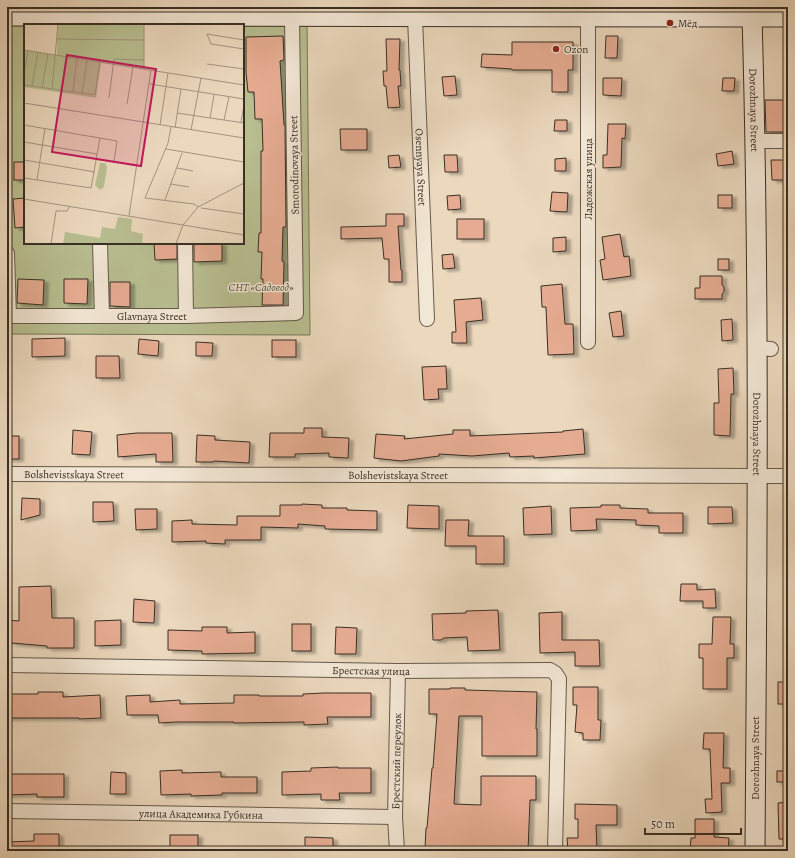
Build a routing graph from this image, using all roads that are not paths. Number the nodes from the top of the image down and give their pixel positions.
1 (418, 12) edge
2 (683, 12) edge
3 (7, 16) edge
4 (588, 16) junction
5 (752, 16) junction
6 (292, 17) junction
7 (788, 17) edge
8 (96, 20) edge
9 (182, 21) edge
10 (756, 141) junction
11 (788, 141) edge
12 (100, 244) edge
13 (185, 244) edge
14 (7, 253) edge
15 (296, 313) joint
16 (8, 316) edge
17 (102, 316) junction
18 (186, 316) junction
19 (428, 319) dead end
20 (588, 342) dead end
21 (7, 474) edge
22 (757, 476) junction
23 (788, 476) edge
24 (7, 665) edge
25 (398, 671) junction
26 (7, 811) edge
27 (395, 817) junction
28 (397, 851) edge
29 (555, 851) edge
30 (755, 851) edge

1 - 4 street
1 - 6 street
1 - 19 street, Osennyaya Street
2 - 4 street
2 - 5 street
3 - 8 street
4 - 20 street, Ладожская улица
5 - 7 street
5 - 10 street, Dorozhnaya Street
6 - 9 street
6 - 15 street, Smorodinovaya Street
8 - 9 street
10 - 11 street
10 - 22 street, Dorozhnaya Street
12 - 17 street
13 - 18 street
14 - 16 street
15 - 18 street, Glavnaya Street
16 - 17 street, Glavnaya Street
17 - 18 street, Glavnaya Street
21 - 22 street, Bolshevistskaya Street
22 - 23 street, Bolshevistskaya Street
22 - 30 street, Dorozhnaya Street
24 - 25 street, Брестская улица
25 - 27 street, Брестский переулок
25 - 29 street, Брестская улица
26 - 27 street, улица Академика Губкина
27 - 28 street, Брестский переулок

